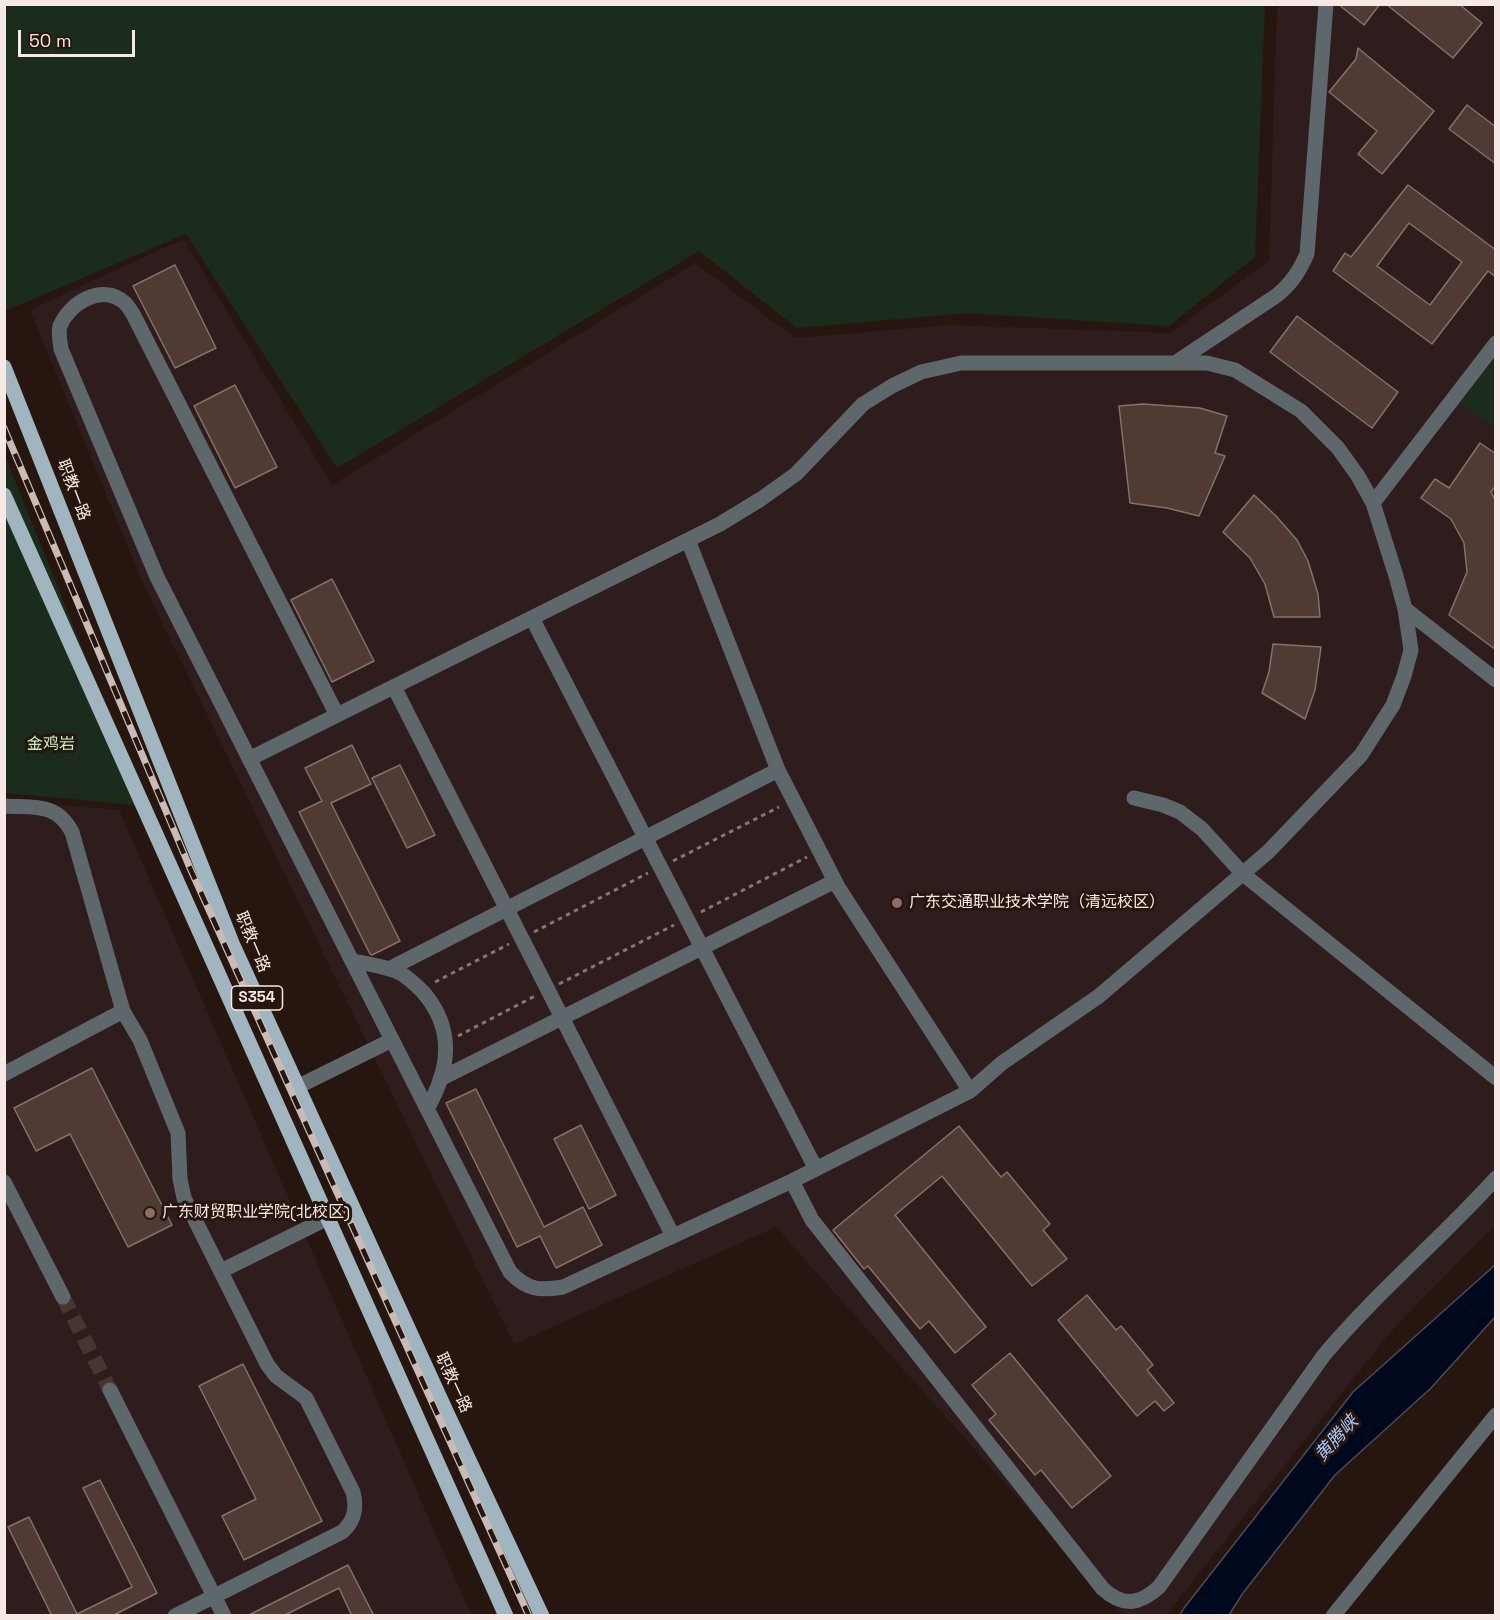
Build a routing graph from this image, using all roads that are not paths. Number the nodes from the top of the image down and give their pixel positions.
1 (1326, 4) edge
2 (1496, 343) edge
3 (1175, 363) junction
4 (4, 367) edge
5 (4, 495) edge
6 (1372, 503) junction
7 (687, 540) junction
8 (1405, 609) junction
9 (532, 618) junction
10 (1496, 680) edge
11 (394, 687) junction
12 (337, 715) junction
13 (249, 759) junction
14 (778, 770) junction
15 (1134, 798) dead end
16 (4, 806) edge
17 (645, 838) junction
18 (1243, 874) junction
19 (835, 880) junction
20 (507, 909) junction
21 (702, 948) junction
22 (352, 961) junction
23 (389, 969) junction
24 (123, 1011) junction
25 (562, 1018) junction
26 (392, 1040) junction
27 (4, 1074) edge
28 (1496, 1078) edge
29 (440, 1079) junction
30 (297, 1087) junction
31 (970, 1091) junction
32 (427, 1109) junction
33 (816, 1169) junction
34 (1496, 1178) edge
35 (792, 1181) junction
36 (4, 1182) edge
37 (328, 1218) junction
38 (673, 1236) junction
39 (221, 1271) junction
40 (63, 1297) tunnel mouth
41 (110, 1390) tunnel mouth
42 (1496, 1415) edge
43 (214, 1596) junction
44 (175, 1616) edge
45 (224, 1616) edge
46 (506, 1616) edge
47 (542, 1616) edge
48 (1333, 1616) edge

1 - 3 street
2 - 6 street
3 - 6 street
3 - 7 street
4 - 30 main road, 职教一路 / S354
5 - 37 main road, S354
6 - 8 street
7 - 9 street
7 - 14 street
8 - 10 street
8 - 18 street
9 - 11 street
9 - 17 street
11 - 12 street
11 - 20 street
12 - 13 street
12 - 13 street
13 - 22 street
14 - 17 street
14 - 19 street
15 - 18 street
16 - 24 street
17 - 20 street
17 - 21 street
18 - 28 street
18 - 31 street
19 - 21 street
19 - 31 street
20 - 23 street
20 - 25 street
21 - 25 street
21 - 33 street
22 - 23 street
22 - 26 street
23 - 29 street
24 - 27 street
24 - 39 street
25 - 29 street
25 - 38 street
26 - 30 street
26 - 32 street
29 - 32 street
30 - 47 main road, 职教一路 / S354
31 - 33 street
32 - 38 street
33 - 35 street
34 - 35 street
35 - 38 street
36 - 40 street
37 - 39 street
37 - 46 main road, S354
39 - 43 street
41 - 43 street
42 - 48 street
43 - 44 street
43 - 45 street

